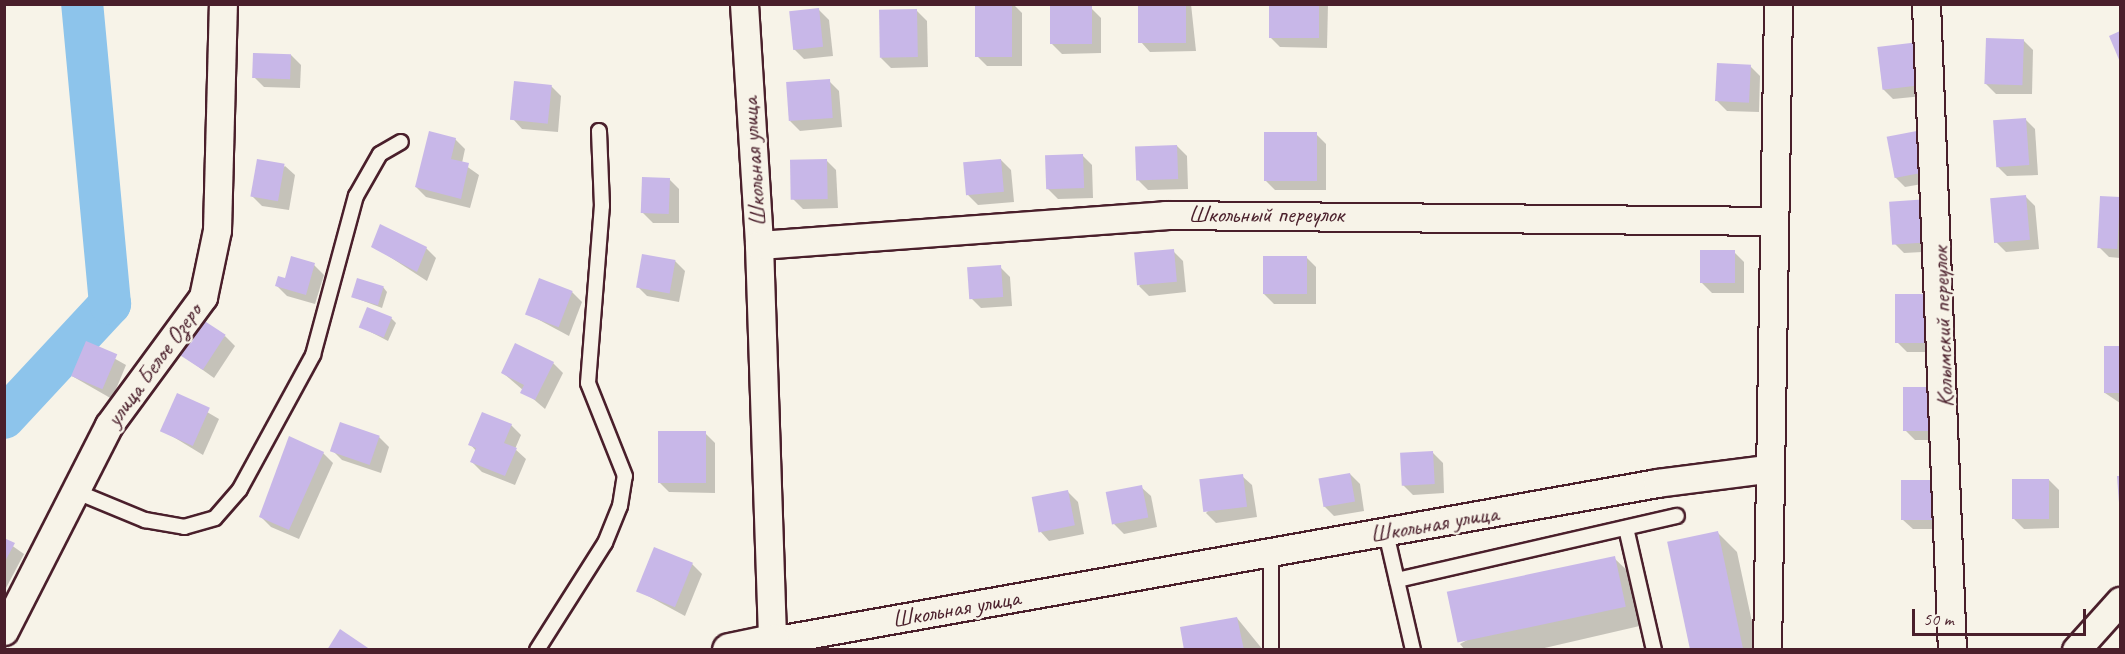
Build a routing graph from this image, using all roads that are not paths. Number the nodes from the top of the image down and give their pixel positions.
1 (223, 4) edge
2 (744, 4) edge
3 (1778, 4) edge
4 (1926, 4) edge
5 (599, 131) dead end
6 (401, 142) dead end
7 (1774, 221) junction
8 (759, 245) junction
9 (1767, 469) junction
10 (76, 492) junction
11 (1677, 516) dead end
12 (1626, 528) junction
13 (1386, 533) junction
14 (1271, 554) junction
15 (1397, 580) junction
16 (2121, 601) edge
17 (4, 631) edge
18 (772, 640) junction
19 (537, 650) edge
20 (729, 650) edge
21 (1271, 650) edge
22 (1413, 650) edge
23 (1654, 650) edge
24 (1767, 650) edge
25 (1952, 650) edge
26 (2076, 650) edge

1 - 10 street, улица Белое Озеро
2 - 8 street, Школьная улица
3 - 7 street
4 - 25 street, Колымский переулок
5 - 19 lane
6 - 10 lane
7 - 8 street, Школьный переулок
7 - 9 street
8 - 18 street, Школьная улица
9 - 13 street, Школьная улица
9 - 24 street
10 - 17 street, улица Белое Озеро
11 - 12 lane
12 - 15 lane
12 - 23 lane
13 - 14 street, Школьная улица
13 - 15 lane
14 - 18 street, Школьная улица
14 - 21 lane
15 - 22 lane
16 - 26 street
18 - 20 street

